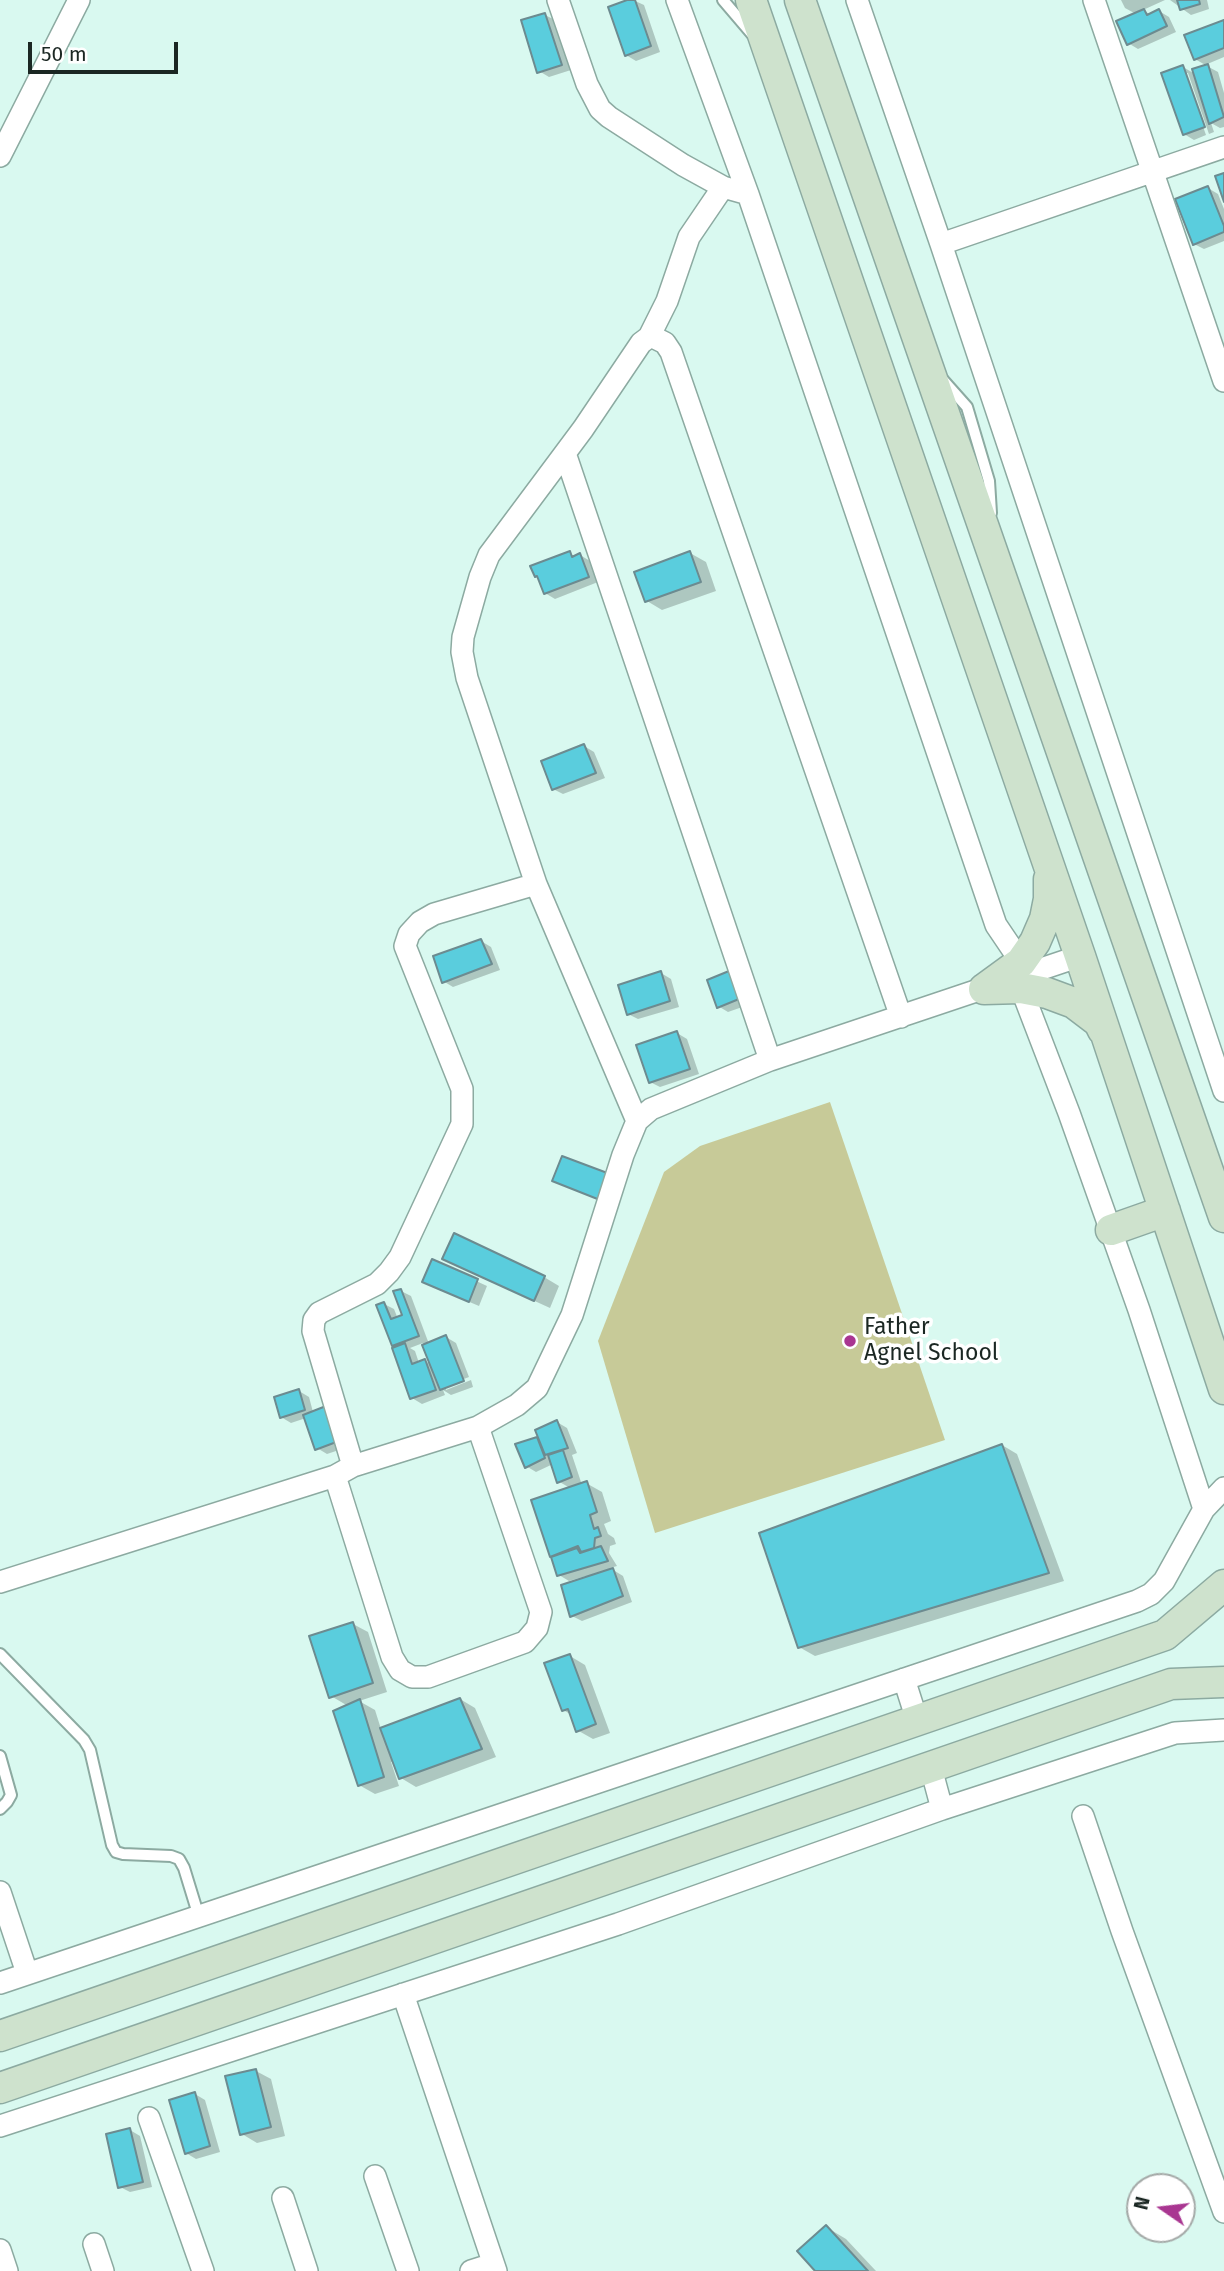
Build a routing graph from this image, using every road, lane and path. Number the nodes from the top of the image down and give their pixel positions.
1 (79, 0) edge
2 (558, 0) edge
3 (677, 0) edge
4 (723, 0) edge
5 (751, 0) edge
6 (800, 0) edge
7 (857, 0) edge
8 (1094, 0) edge
9 (770, 54) junction
10 (1224, 147) edge
11 (0, 156) edge
12 (1153, 171) junction
13 (723, 187) junction
14 (748, 194) junction
15 (941, 244) junction
16 (1214, 320) edge
17 (649, 337) junction
18 (1224, 381) edge
19 (565, 453) junction
20 (1049, 866) junction
21 (536, 884) junction
22 (1080, 956) junction
23 (1021, 975) junction
24 (984, 989) junction
25 (901, 1017) junction
26 (1109, 1043) junction
27 (770, 1060) junction
28 (1224, 1091) edge
29 (637, 1121) junction
30 (1165, 1211) junction
31 (1223, 1212) edge
32 (1111, 1230) junction
33 (1224, 1389) edge
34 (478, 1427) junction
35 (344, 1471) junction
36 (1224, 1488) edge
37 (1204, 1509) junction
38 (0, 1582) edge
39 (1224, 1585) edge
40 (0, 1654) edge
41 (904, 1679) junction
42 (1224, 1682) edge
43 (917, 1720) junction
44 (1224, 1730) edge
45 (0, 1756) edge
46 (931, 1768) junction
47 (0, 1809) edge
48 (942, 1809) junction
49 (1083, 1816) dead end
50 (0, 1892) edge
51 (200, 1917) junction
52 (27, 1973) junction
53 (0, 1983) edge
54 (403, 1994) junction
55 (0, 2036) edge
56 (0, 2088) edge
57 (149, 2118) dead end
58 (0, 2126) edge
59 (375, 2176) dead end
60 (284, 2198) dead end
61 (1224, 2212) edge
62 (94, 2244) dead end
63 (0, 2250) edge
64 (495, 2268) edge
65 (6, 2271) edge
66 (103, 2271) edge
67 (203, 2271) edge
68 (307, 2271) edge
69 (408, 2271) edge
70 (471, 2271) edge

1 - 11 street
2 - 13 street
3 - 14 street
4 - 9 lane
5 - 9 street
6 - 31 street
7 - 15 street
8 - 12 street
9 - 20 street
10 - 12 street
12 - 15 street
12 - 16 street
13 - 14 street
13 - 17 street
14 - 23 street
15 - 28 street
16 - 18 street
17 - 19 street
17 - 25 street
19 - 21 street
19 - 27 street
20 - 22 street
20 - 23 street
21 - 29 street
21 - 35 street
22 - 24 street
22 - 26 street
23 - 24 street
23 - 26 street
23 - 32 street
24 - 25 street
25 - 27 street
26 - 30 street
27 - 29 street
29 - 34 street
30 - 32 street
30 - 33 street
32 - 37 street
34 - 35 street
34 - 35 street
35 - 38 street
36 - 37 street
37 - 41 street
39 - 43 street
40 - 51 lane
41 - 43 street
41 - 51 street
42 - 46 street
43 - 55 street
44 - 48 street
45 - 47 lane
46 - 48 street
46 - 56 street
48 - 54 street
49 - 61 street
50 - 52 street
51 - 52 street
52 - 53 street
54 - 58 street
54 - 64 street
57 - 67 street
59 - 69 street
60 - 68 street
62 - 66 street
63 - 65 street
64 - 70 street

